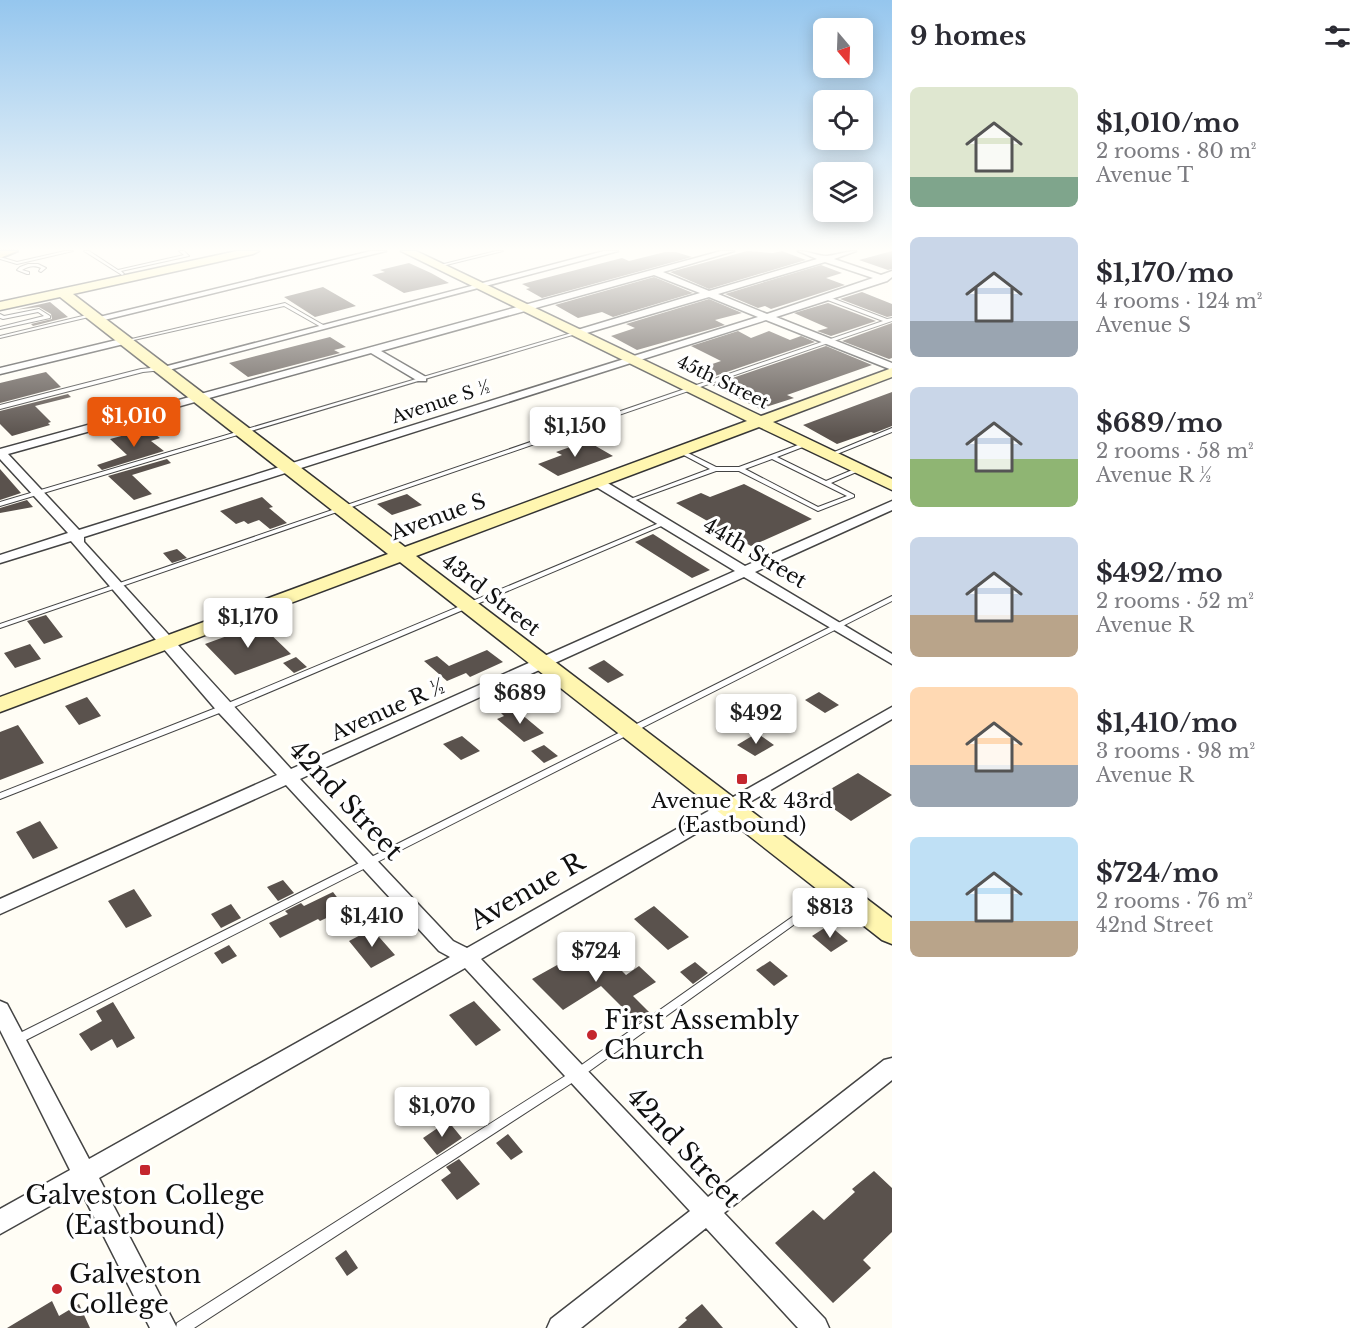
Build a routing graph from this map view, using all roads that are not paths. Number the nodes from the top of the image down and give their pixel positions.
1 (26, 313) edge
2 (42, 313) edge
3 (89, 313) edge
4 (112, 313) edge
5 (246, 313) edge
6 (300, 313) edge
7 (372, 313) edge
8 (507, 313) edge
9 (535, 313) edge
10 (643, 313) edge
11 (757, 313) edge
12 (780, 313) edge
13 (870, 313) edge
14 (0, 315) edge
15 (94, 317) junction
16 (767, 317) junction
17 (890, 320) edge
18 (322, 326) junction
19 (0, 328) edge
20 (577, 333) junction
21 (0, 337) edge
22 (125, 341) junction
23 (830, 342) junction
24 (372, 350) junction
25 (631, 359) junction
26 (161, 369) junction
27 (892, 370) edge
28 (0, 371) edge
29 (422, 379) junction
30 (692, 389) junction
31 (199, 398) junction
32 (0, 407) edge
33 (759, 421) junction
34 (892, 430) edge
35 (242, 432) junction
36 (806, 444) junction
37 (680, 451) junction
38 (0, 452) edge
39 (830, 455) junction
40 (773, 457) junction
41 (289, 468) junction
42 (715, 469) junction
43 (740, 469) junction
44 (859, 469) junction
45 (597, 482) junction
46 (826, 483) junction
47 (892, 485) edge
48 (38, 492) junction
49 (628, 501) junction
50 (0, 504) edge
51 (892, 505) edge
52 (342, 509) junction
53 (664, 523) junction
54 (77, 535) junction
55 (400, 555) junction
56 (0, 559) edge
57 (746, 573) junction
58 (115, 586) junction
59 (892, 598) edge
60 (466, 607) junction
61 (0, 626) edge
62 (836, 626) junction
63 (166, 643) junction
64 (892, 660) edge
65 (542, 664) junction
66 (0, 705) edge
67 (224, 708) junction
68 (892, 712) edge
69 (628, 731) junction
70 (288, 777) junction
71 (0, 796) edge
72 (728, 808) junction
73 (366, 862) junction
74 (836, 890) junction
75 (0, 907) edge
76 (892, 933) edge
77 (466, 957) junction
78 (0, 1010) edge
79 (16, 1040) junction
80 (892, 1067) edge
81 (577, 1074) junction
82 (85, 1173) junction
83 (708, 1212) junction
84 (0, 1222) edge
85 (164, 1328) edge
86 (182, 1328) edge
87 (561, 1328) edge
88 (816, 1328) edge

1 - 14 lane
2 - 19 lane
3 - 15 main road, 43rd Street
4 - 15 street
5 - 22 lane
6 - 18 lane
7 - 18 street
8 - 24 street
9 - 20 main road, 45th Street
10 - 20 street
11 - 16 street
12 - 16 street, Avenue S ½
13 - 17 lane
15 - 21 lane
15 - 22 main road, 43rd Street
16 - 23 street
16 - 25 street, Avenue S ½
17 - 23 lane
18 - 26 street
20 - 25 main road, 45th Street
20 - 29 lane
22 - 26 main road, 43rd Street
22 - 28 street
23 - 27 street
23 - 30 lane
24 - 29 street
24 - 31 street
25 - 30 main road, 45th Street
25 - 41 street, Avenue S ½
26 - 31 main road, 43rd Street
26 - 32 lane
27 - 33 main road, Avenue S
29 - 35 lane
30 - 33 main road, 45th Street
30 - 52 lane
31 - 35 main road, 43rd Street
31 - 38 street
33 - 36 main road, 45th Street
33 - 37 main road, Avenue S
34 - 39 lane
35 - 41 main road, 43rd Street
35 - 48 lane
36 - 39 main road, 45th Street
36 - 40 lane
37 - 42 lane
37 - 45 main road, Avenue S
38 - 48 street, 42nd Street
39 - 44 main road, 45th Street
40 - 43 lane
40 - 46 lane
41 - 52 main road, 43rd Street
41 - 54 street, Avenue S ½
42 - 43 lane
42 - 49 lane
43 - 46 lane
44 - 46 lane
44 - 47 main road, 45th Street
45 - 49 street, 44th Street
45 - 55 main road, Avenue S
48 - 50 lane
48 - 54 street, 42nd Street
49 - 53 street, 44th Street
51 - 57 street, Avenue R ½
52 - 55 main road, 43rd Street
52 - 58 lane
53 - 57 street, 44th Street
53 - 60 lane
54 - 56 street, Avenue S ½
54 - 58 street, 42nd Street
55 - 60 main road, 43rd Street
55 - 63 main road, Avenue S
57 - 62 street, 44th Street
57 - 65 street, Avenue R ½
58 - 61 lane
58 - 63 street, 42nd Street
59 - 62 lane
60 - 65 main road, 43rd Street
60 - 67 lane
62 - 64 street, 44th Street
62 - 69 lane
63 - 66 main road, Avenue S
63 - 67 street, 42nd Street
65 - 69 main road, 43rd Street
65 - 70 street, Avenue R ½
67 - 70 street, 42nd Street
67 - 71 lane
68 - 72 street, Avenue R
69 - 72 main road, 43rd Street
69 - 73 lane
70 - 73 street, 42nd Street
70 - 75 street, Avenue R ½
72 - 74 main road, 43rd Street
72 - 77 street, Avenue R
73 - 77 street, 42nd Street
73 - 79 lane
74 - 76 main road, 43rd Street
74 - 81 lane
77 - 81 street, 42nd Street
77 - 82 street, Avenue R
78 - 79 street
79 - 82 street
80 - 83 street
81 - 83 street, 42nd Street
81 - 86 lane
82 - 84 street, Avenue R
82 - 85 street
83 - 87 street
83 - 88 street, 42nd Street

